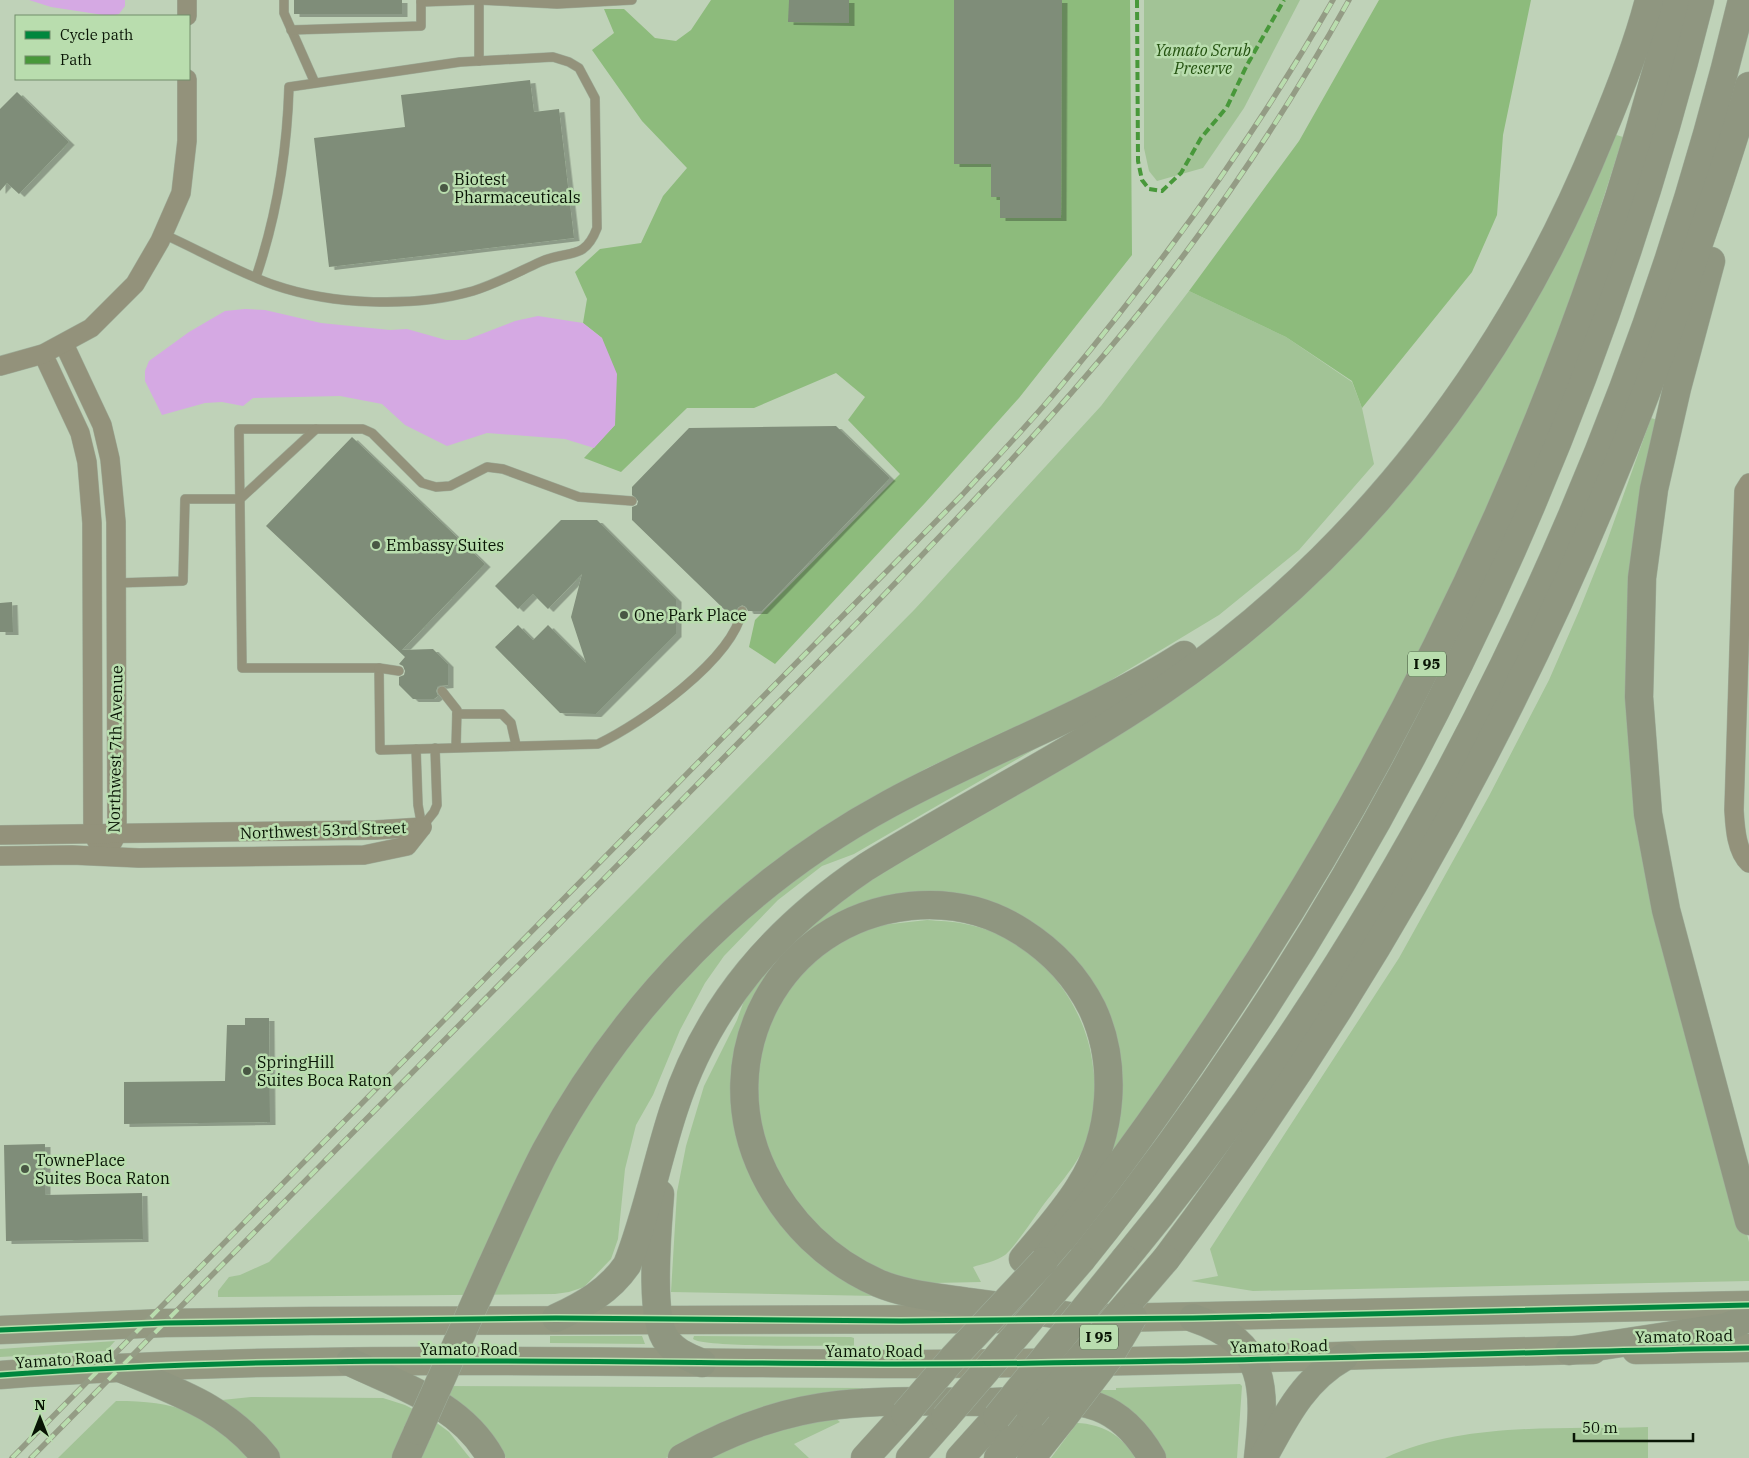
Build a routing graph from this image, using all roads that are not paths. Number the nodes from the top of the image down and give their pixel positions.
1 (186, 0) edge
2 (284, 0) edge
3 (479, 0) edge
4 (632, 0) edge
5 (1649, 0) edge
6 (1675, 0) edge
7 (1700, 0) edge
8 (1742, 0) edge
9 (421, 1) edge
10 (583, 1) edge
11 (186, 15) edge
12 (291, 30) junction
13 (480, 61) junction
14 (186, 80) edge
15 (315, 84) junction
16 (1749, 86) edge
17 (1733, 144) junction
18 (163, 234) junction
19 (256, 276) junction
20 (64, 344) junction
21 (43, 354) junction
22 (0, 366) edge
23 (316, 429) junction
24 (1749, 483) edge
25 (240, 499) junction
26 (632, 501) dead end
27 (1377, 501) junction
28 (116, 583) junction
29 (742, 611) dead end
30 (378, 668) junction
31 (399, 671) dead end
32 (1744, 675) edge
33 (442, 691) dead end
34 (457, 714) junction
35 (516, 745) junction
36 (435, 748) junction
37 (456, 748) junction
38 (416, 749) junction
39 (422, 827) junction
40 (93, 834) junction
41 (117, 834) junction
42 (0, 835) edge
43 (0, 856) edge
44 (105, 856) junction
45 (1749, 863) edge
46 (1719, 1103) junction
47 (664, 1147) junction
48 (1749, 1164) edge
49 (1749, 1221) edge
50 (1166, 1259) junction
51 (1034, 1260) junction
52 (1749, 1305) edge
53 (556, 1318) junction
54 (1084, 1318) junction
55 (1193, 1318) junction
56 (1749, 1318) edge
57 (658, 1319) junction
58 (0, 1330) edge
59 (1749, 1348) edge
60 (1569, 1351) junction
61 (1344, 1357) junction
62 (1252, 1359) junction
63 (350, 1362) junction
64 (702, 1363) junction
65 (120, 1368) junction
66 (0, 1375) edge
67 (266, 1458) edge
68 (406, 1458) edge
69 (491, 1458) edge
70 (682, 1458) edge
71 (865, 1458) edge
72 (910, 1458) edge
73 (960, 1458) edge
74 (998, 1458) edge
75 (1031, 1458) edge
76 (1152, 1458) edge
77 (1258, 1458) edge
78 (1263, 1458) edge

1 - 11 street
2 - 12 lane
3 - 9 lane
3 - 10 lane
3 - 13 lane
4 - 10 lane
5 - 27 highway
6 - 51 highway, I 95
7 - 72 highway, bridge
8 - 73 highway, bridge
9 - 12 lane
12 - 15 lane
13 - 15 lane
13 - 19 lane
14 - 18 street
15 - 19 lane
16 - 17 highway, I 95
17 - 46 highway
17 - 50 highway, I 95
18 - 19 lane
18 - 20 street
20 - 21 street
20 - 28 street, Northwest 7th Avenue
21 - 22 street
21 - 40 street, Northwest 7th Avenue
23 - 25 lane
23 - 25 lane
23 - 26 lane
24 - 32 street
25 - 28 lane
25 - 30 lane
27 - 47 highway
27 - 68 highway, bridge
28 - 41 street, Northwest 7th Avenue
29 - 35 lane
30 - 31 lane
30 - 38 lane
32 - 45 street
33 - 34 lane
34 - 35 lane
34 - 37 lane
35 - 37 lane
36 - 37 lane
36 - 38 lane
36 - 39 lane
38 - 39 lane
39 - 41 street, Northwest 53rd Street
39 - 44 street, Northwest 53rd Street
40 - 41 street, Northwest 53rd Street
40 - 42 street, Northwest 53rd Street
40 - 44 street, Northwest 7th Avenue
41 - 44 street, Northwest 7th Avenue
43 - 44 street, Northwest 53rd Street
46 - 48 highway
46 - 49 highway
47 - 53 highway
47 - 57 highway
50 - 74 highway, I 95, bridge
50 - 75 highway, bridge
51 - 54 highway
51 - 71 highway, bridge
52 - 55 main road, Yamato Road
53 - 57 main road, Yamato Road
53 - 58 main road, Yamato Road
54 - 55 main road, Yamato Road
54 - 57 main road, Yamato Road
55 - 62 highway
56 - 60 highway
57 - 64 highway
59 - 60 main road, Yamato Road
60 - 61 main road, Yamato Road
61 - 62 main road, Yamato Road
61 - 78 highway
62 - 64 main road, Yamato Road
62 - 77 highway
63 - 64 main road, Yamato Road
63 - 65 main road, Yamato Road
63 - 69 highway
65 - 66 main road, Yamato Road
65 - 67 highway
70 - 76 highway

